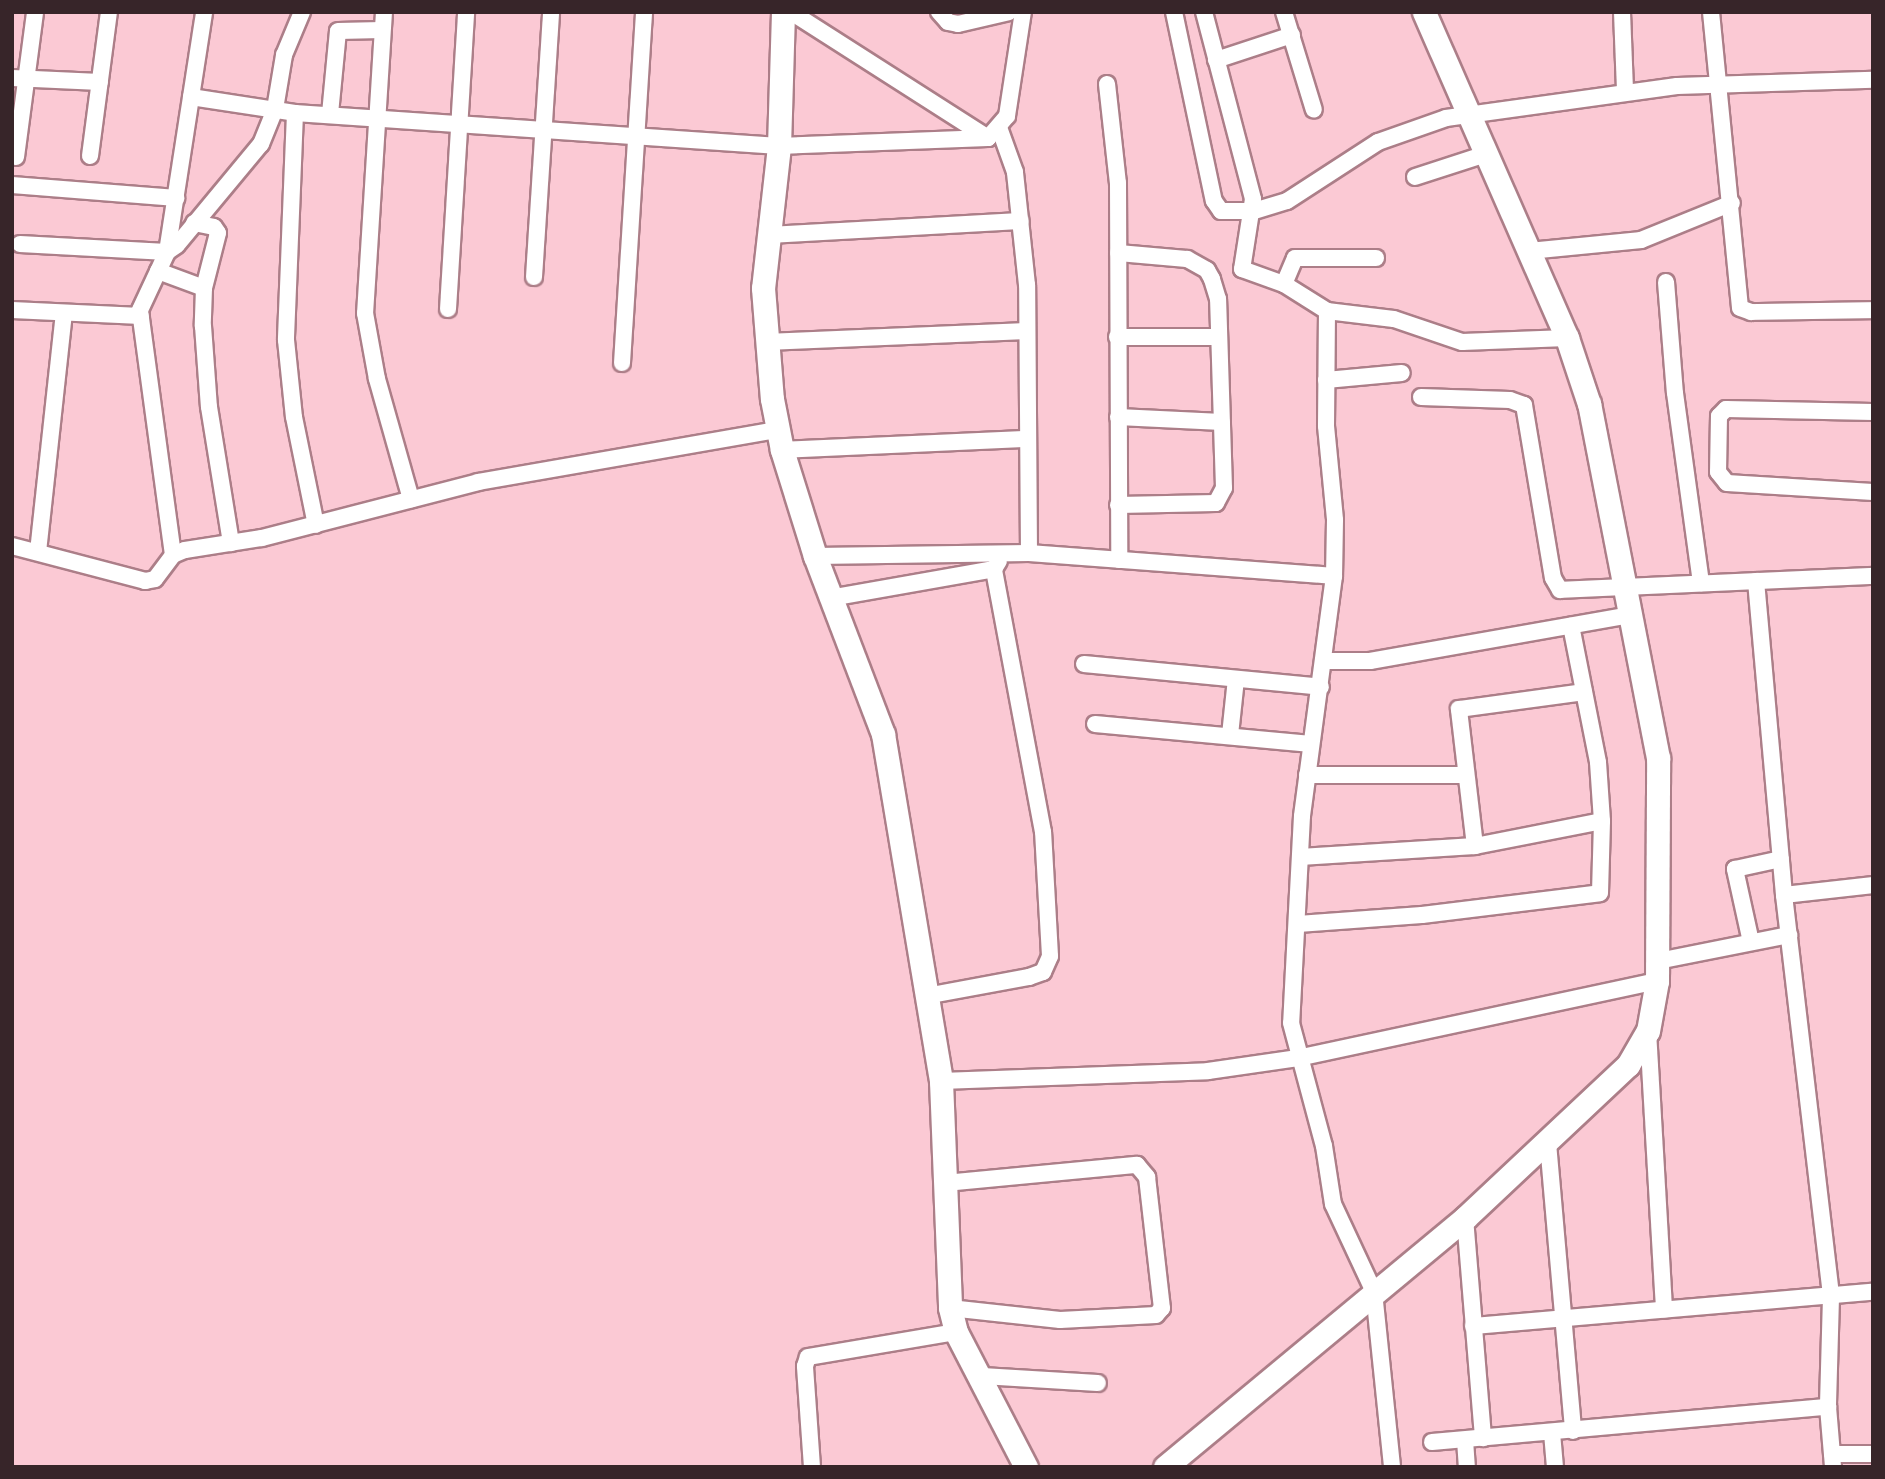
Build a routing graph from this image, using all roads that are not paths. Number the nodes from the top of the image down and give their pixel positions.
1 (34, 12) edge
2 (109, 12) edge
3 (204, 12) edge
4 (302, 12) edge
5 (384, 12) edge
6 (466, 12) edge
7 (551, 12) edge
8 (644, 12) edge
9 (783, 12) edge
10 (791, 12) edge
11 (939, 12) edge
12 (1009, 12) edge
13 (1023, 12) edge
14 (1174, 12) edge
15 (1204, 12) edge
16 (1284, 12) edge
17 (1424, 12) edge
18 (1622, 12) edge
19 (1712, 12) edge
20 (382, 30) junction
21 (1292, 35) junction
22 (1216, 60) junction
23 (20, 78) edge
24 (1873, 80) edge
25 (100, 82) junction
26 (1719, 82) junction
27 (1107, 84) dead end
28 (1625, 91) junction
29 (191, 97) junction
30 (275, 109) junction
31 (1314, 110) dead end
32 (295, 113) junction
33 (330, 114) junction
34 (1470, 114) junction
35 (376, 117) junction
36 (459, 121) junction
37 (543, 127) junction
38 (636, 134) junction
39 (994, 134) junction
40 (779, 146) junction
41 (1486, 153) junction
42 (90, 156) dead end
43 (16, 157) dead end
44 (1415, 177) dead end
45 (12, 185) edge
46 (176, 198) junction
47 (1732, 203) junction
48 (1254, 211) junction
49 (1021, 221) junction
50 (194, 223) junction
51 (768, 235) junction
52 (20, 244) dead end
53 (167, 251) junction
54 (1529, 251) junction
55 (1118, 253) junction
56 (1376, 258) dead end
57 (158, 271) junction
58 (534, 277) dead end
59 (1667, 282) dead end
60 (1284, 284) junction
61 (204, 288) junction
62 (448, 309) dead end
63 (12, 310) edge
64 (1873, 310) edge
65 (1327, 311) junction
66 (64, 313) junction
67 (141, 316) junction
68 (1027, 331) junction
69 (1117, 337) junction
70 (1219, 337) junction
71 (1567, 338) junction
72 (766, 342) junction
73 (622, 363) dead end
74 (1402, 373) dead end
75 (1326, 380) junction
76 (1421, 397) dead end
77 (1873, 412) edge
78 (1118, 416) junction
79 (1222, 422) junction
80 (1027, 439) junction
81 (779, 440) junction
82 (1873, 492) edge
83 (411, 499) junction
84 (1118, 505) junction
85 (316, 525) junction
86 (231, 543) junction
87 (12, 546) edge
88 (38, 552) junction
89 (1000, 552) junction
90 (1029, 553) junction
91 (173, 555) junction
92 (814, 556) junction
93 (1119, 560) junction
94 (994, 569) junction
95 (1334, 576) junction
96 (1873, 576) edge
97 (1756, 581) junction
98 (1701, 583) junction
99 (1628, 588) junction
100 (830, 598) junction
101 (1631, 615) junction
102 (1571, 626) junction
103 (1326, 661) junction
104 (1084, 664) dead end
105 (1236, 679) junction
106 (1321, 687) junction
107 (1584, 692) junction
108 (1095, 724) dead end
109 (1230, 735) junction
110 (1311, 744) junction
111 (1307, 775) junction
112 (1464, 775) junction
113 (1602, 821) junction
114 (1475, 846) junction
115 (1300, 857) junction
116 (1781, 859) junction
117 (1873, 885) edge
118 (1784, 895) junction
119 (1298, 924) junction
120 (1789, 935) junction
121 (1751, 942) junction
122 (1657, 971) junction
123 (926, 996) junction
124 (1648, 1031) junction
125 (1298, 1058) junction
126 (941, 1082) junction
127 (1548, 1143) junction
128 (945, 1183) junction
129 (1465, 1219) junction
130 (1374, 1292) junction
131 (1873, 1292) edge
132 (1831, 1297) junction
133 (950, 1308) junction
134 (1664, 1310) junction
135 (1564, 1317) junction
136 (1474, 1326) junction
137 (956, 1332) junction
138 (982, 1377) junction
139 (1098, 1383) dead end
140 (1828, 1407) junction
141 (1573, 1431) junction
142 (1552, 1433) junction
143 (1483, 1438) junction
144 (1465, 1440) junction
145 (1432, 1443) dead end
146 (1873, 1454) edge
147 (1833, 1460) edge
148 (812, 1467) edge
149 (1026, 1467) edge
150 (1165, 1467) edge
151 (1392, 1467) edge
152 (1468, 1467) edge
153 (1555, 1467) edge

1 - 23 street
2 - 25 street
3 - 29 street
4 - 30 street
5 - 20 street
6 - 36 street
7 - 37 street
8 - 38 street
9 - 40 street
10 - 39 street
11 - 12 street
13 - 39 street
14 - 48 street
15 - 22 street
16 - 21 street
17 - 34 street
18 - 28 street
19 - 26 street
20 - 33 street
20 - 35 street
21 - 22 street
21 - 31 street
22 - 48 street
23 - 25 street
23 - 43 street
24 - 26 street
25 - 42 street
26 - 28 street
26 - 47 street
27 - 55 street
28 - 34 street
29 - 30 street
29 - 46 street
30 - 32 street
30 - 50 street
32 - 33 street
32 - 85 street
33 - 35 street
34 - 41 street
34 - 48 street
35 - 36 street
35 - 83 street
36 - 37 street
36 - 62 street
37 - 38 street
37 - 58 street
38 - 40 street
38 - 73 street
39 - 40 street
39 - 49 street
40 - 51 street
41 - 44 street
41 - 54 street
45 - 46 street
46 - 53 street
47 - 54 street
47 - 64 street
48 - 60 street
49 - 51 street
49 - 68 street
50 - 53 street
50 - 61 street
51 - 72 street
52 - 53 street
53 - 57 street
54 - 71 street
55 - 69 street
55 - 70 street
56 - 60 street
57 - 61 street
57 - 67 street
59 - 98 street
60 - 65 street
61 - 86 street
63 - 66 street
65 - 71 street
65 - 75 street
66 - 67 street
66 - 88 street
67 - 91 street
68 - 72 street
68 - 80 street
69 - 70 street
69 - 78 street
70 - 79 street
71 - 99 street
72 - 81 street
74 - 75 street
75 - 95 street
76 - 99 street
77 - 82 street
78 - 79 street
78 - 84 street
79 - 84 street
80 - 81 street
80 - 90 street
81 - 83 street
81 - 92 street
83 - 85 street
84 - 93 street
85 - 86 street
86 - 91 street
87 - 88 street
88 - 91 street
89 - 90 street
89 - 92 street
89 - 94 street
90 - 93 street
92 - 100 street
93 - 95 street
94 - 100 street
94 - 123 street
95 - 103 street
96 - 97 street
97 - 98 street
97 - 116 street
98 - 99 street
99 - 101 street
100 - 123 street
101 - 102 street
101 - 122 street
102 - 103 street
102 - 107 street
103 - 106 street
104 - 105 street
105 - 106 street
105 - 109 street
106 - 110 street
107 - 112 street
107 - 113 street
108 - 109 street
109 - 110 street
110 - 111 street
111 - 112 street
111 - 115 street
112 - 114 street
113 - 114 street
113 - 119 street
114 - 115 street
115 - 119 street
116 - 118 street
116 - 121 street
117 - 118 street
118 - 120 street
119 - 125 street
120 - 121 street
120 - 132 street
121 - 122 street
122 - 124 street
122 - 125 street
123 - 126 street
124 - 127 street
124 - 134 street
125 - 126 street
125 - 130 street
126 - 128 street
127 - 129 street
127 - 135 street
128 - 133 street
128 - 133 street
129 - 130 street
129 - 136 street
130 - 150 street
130 - 151 street
131 - 132 street
132 - 134 street
132 - 140 street
133 - 137 street
134 - 135 street
135 - 136 street
135 - 141 street
136 - 143 street
137 - 138 street
137 - 148 street
138 - 139 street
138 - 149 street
140 - 141 street
140 - 147 street
141 - 142 street
142 - 143 street
142 - 153 street
143 - 144 street
144 - 145 street
144 - 152 street
146 - 147 street

